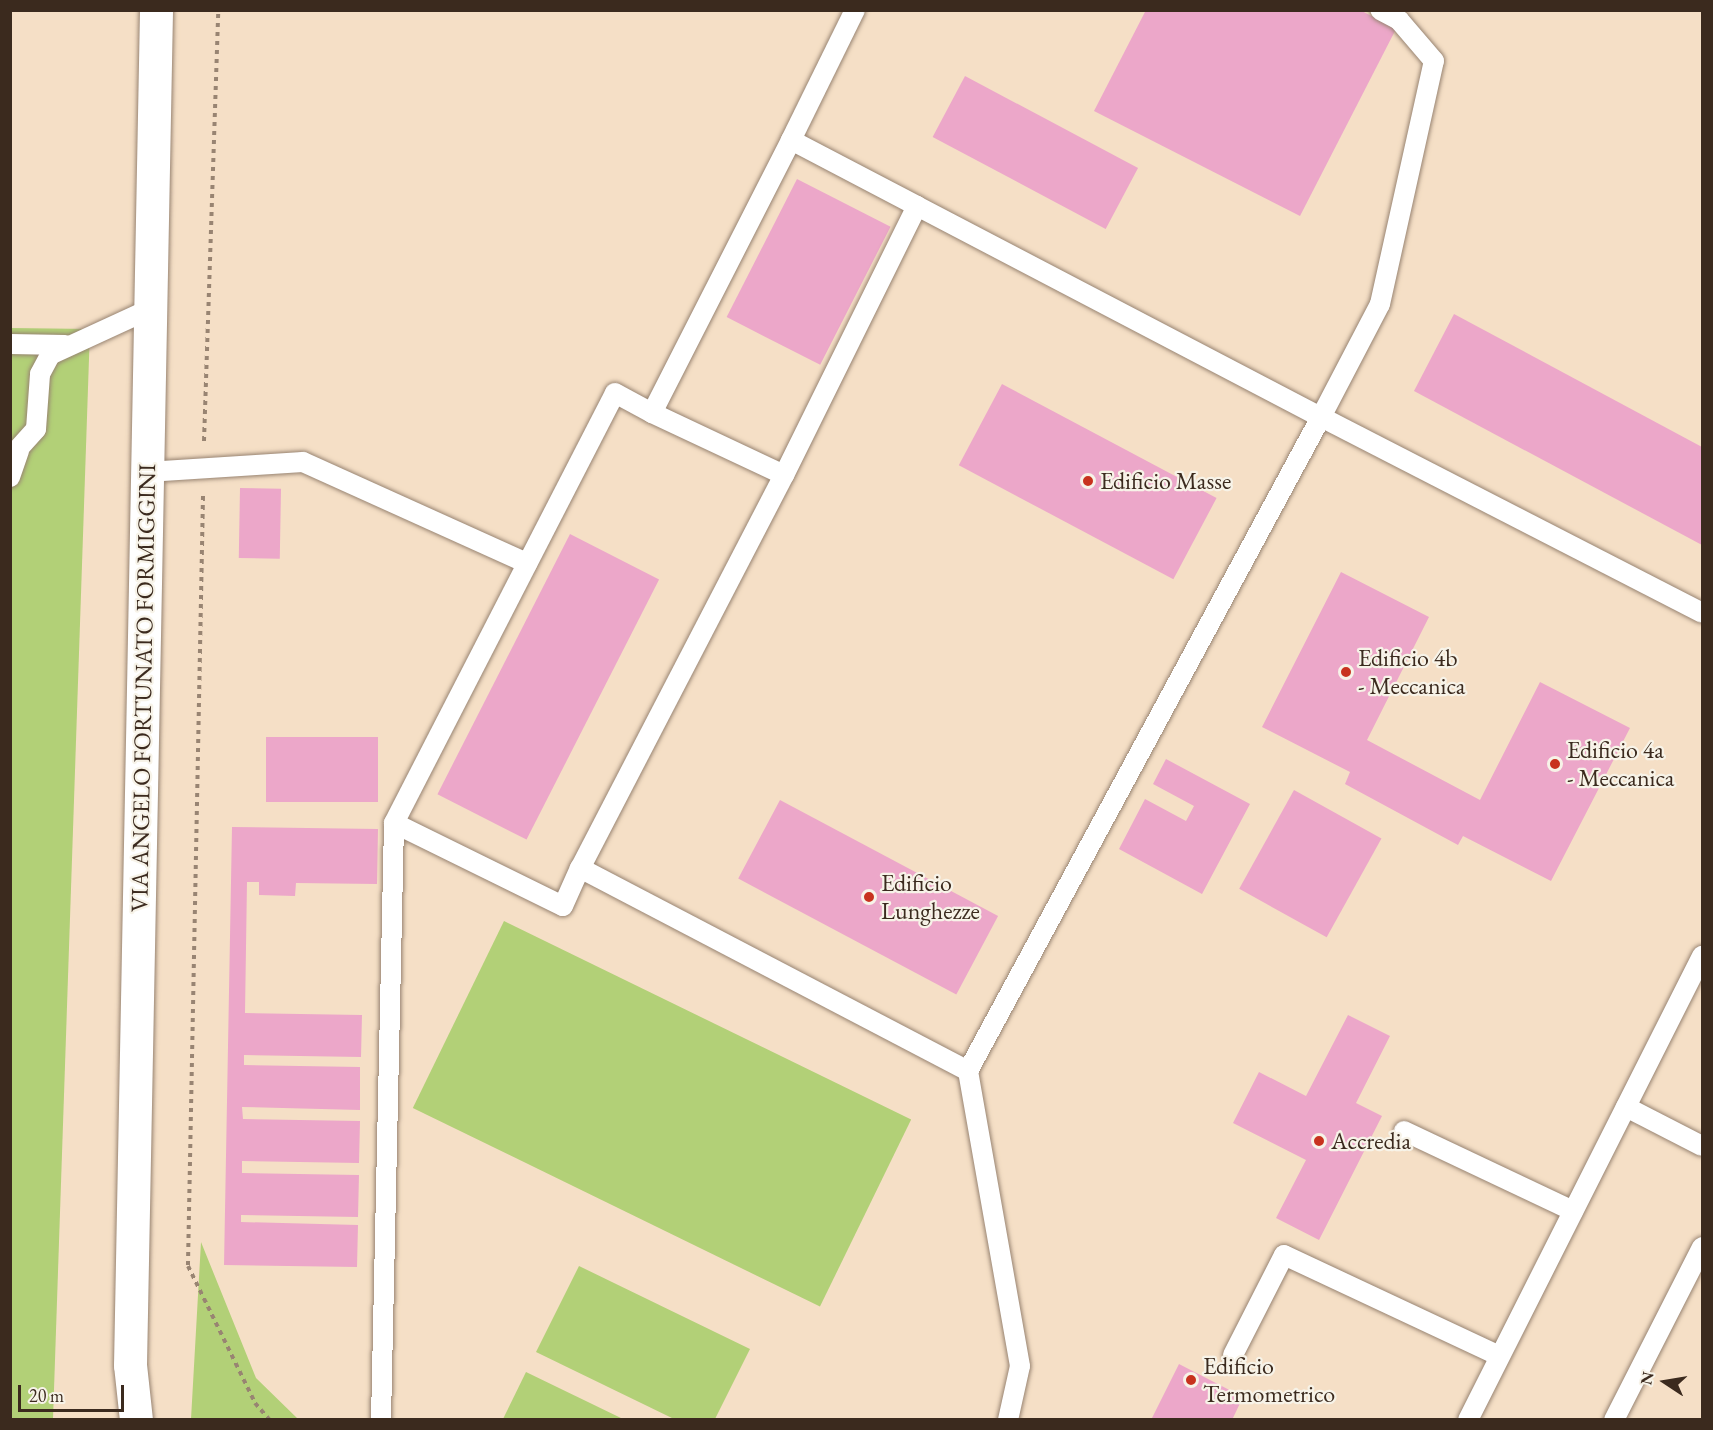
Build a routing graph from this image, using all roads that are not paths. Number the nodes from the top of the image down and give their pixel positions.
1 (156, 10) edge
2 (855, 10) edge
3 (1380, 10) edge
4 (790, 140) junction
5 (917, 206) junction
6 (150, 309) junction
7 (10, 344) edge
8 (65, 345) junction
9 (652, 413) junction
10 (1321, 417) junction
11 (15, 455) edge
12 (147, 472) junction
13 (784, 476) junction
14 (10, 477) edge
15 (527, 563) junction
16 (1702, 613) edge
17 (394, 823) junction
18 (580, 868) junction
19 (1702, 956) edge
20 (969, 1071) junction
21 (1626, 1107) junction
22 (1404, 1131) dead end
23 (1702, 1146) edge
24 (1574, 1211) junction
25 (1702, 1247) edge
26 (1233, 1355) dead end
27 (1500, 1356) junction
28 (130, 1365) junction
29 (114, 1419) edge
30 (136, 1419) edge
31 (381, 1419) edge
32 (1008, 1419) edge
33 (1468, 1419) edge
34 (1614, 1419) edge

1 - 6 street, VIA ANGELO FORTUNATO FORMIGGINI
2 - 4 lane
3 - 10 lane
4 - 5 lane
4 - 9 lane
5 - 10 lane
5 - 13 lane
6 - 8 lane
6 - 12 street, VIA ANGELO FORTUNATO FORMIGGINI
7 - 8 lane
8 - 11 lane
9 - 13 lane
9 - 15 lane
10 - 16 lane
10 - 20 lane
11 - 14 lane
12 - 15 lane
12 - 28 street, VIA ANGELO FORTUNATO FORMIGGINI
13 - 18 lane
15 - 17 lane
17 - 18 lane
17 - 31 lane
18 - 20 lane
19 - 21 lane
20 - 32 lane
21 - 23 lane
21 - 24 lane
22 - 24 lane
24 - 27 lane
25 - 34 lane
26 - 27 lane
27 - 33 lane
28 - 29 street, VIA ANGELO FORTUNATO FORMIGGINI
28 - 30 street, VIA ANGELO FORTUNATO FORMIGGINI

